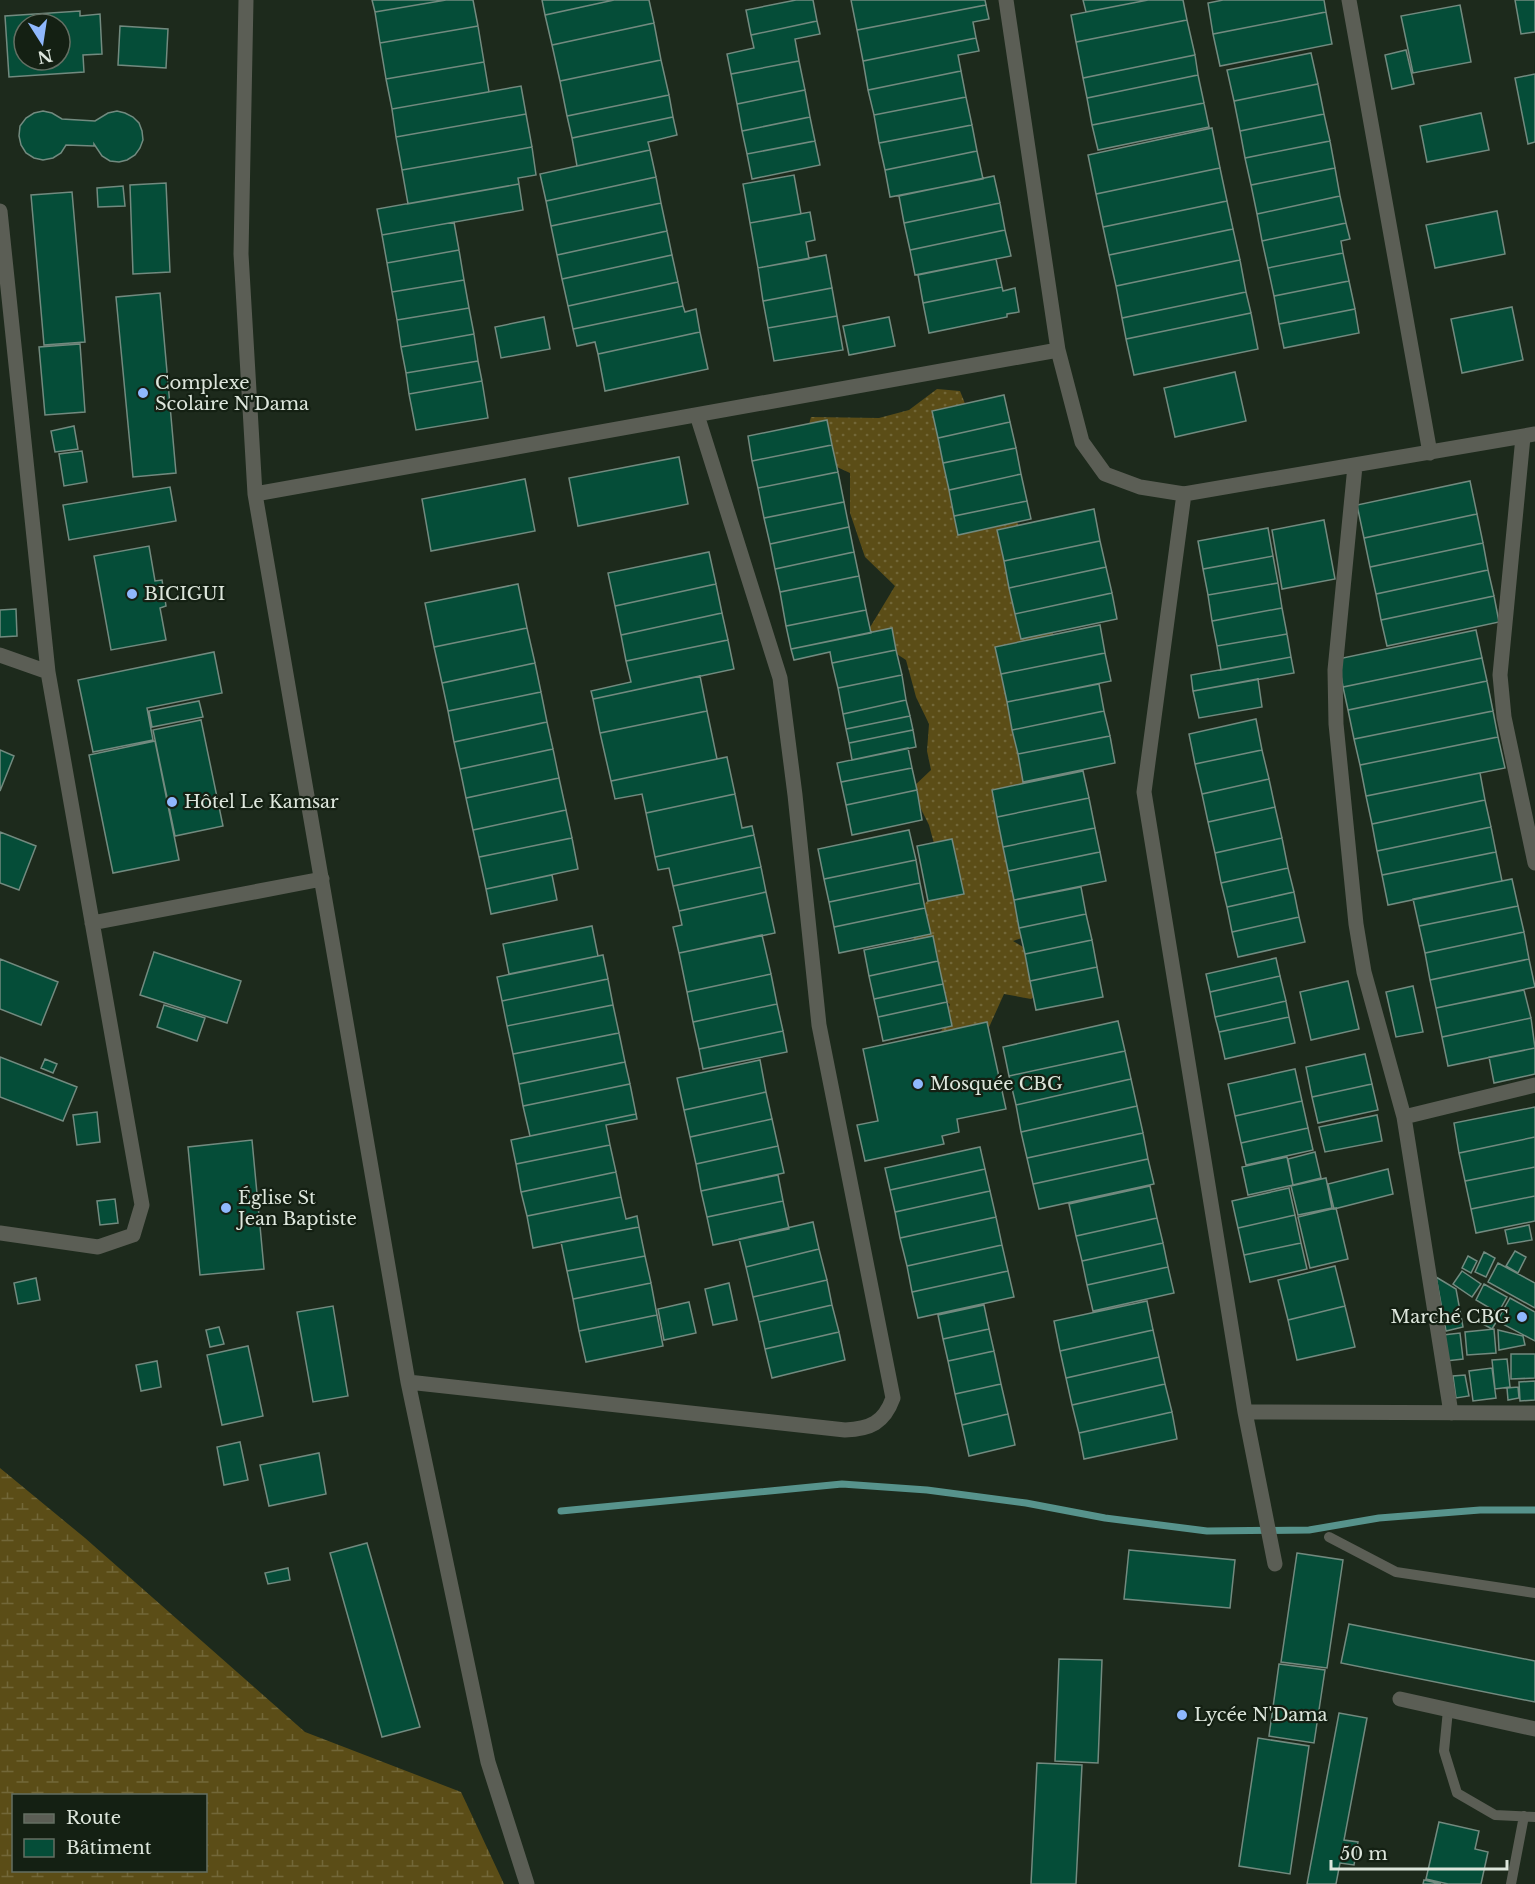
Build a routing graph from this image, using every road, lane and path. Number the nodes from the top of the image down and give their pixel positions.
1 (246, 0) edge
2 (1006, 0) edge
3 (1349, 0) edge
4 (0, 210) edge
5 (1058, 350) junction
6 (697, 415) junction
7 (1529, 436) edge
8 (1430, 453) junction
9 (1355, 466) junction
10 (255, 494) junction
11 (1184, 494) junction
12 (0, 656) edge
13 (48, 672) junction
14 (1535, 863) edge
15 (322, 879) junction
16 (92, 922) junction
17 (1535, 1085) edge
18 (1404, 1117) junction
19 (0, 1233) edge
20 (408, 1382) junction
21 (1245, 1412) junction
22 (1451, 1413) junction
23 (1535, 1413) edge
24 (1329, 1537) dead end
25 (1275, 1564) dead end
26 (1535, 1593) edge
27 (1400, 1699) dead end
28 (1448, 1710) junction
29 (1535, 1729) edge
30 (1529, 1816) edge
31 (528, 1884) edge
32 (1511, 1884) edge

1 - 10 street
2 - 5 street
3 - 8 street
4 - 13 street
5 - 6 street
5 - 11 street
6 - 10 street
6 - 20 street
7 - 8 street
7 - 14 street
8 - 9 street
9 - 11 street
9 - 18 street
10 - 15 street
11 - 21 street
12 - 13 street
13 - 16 street
15 - 16 street
15 - 20 street
16 - 19 street
17 - 18 street
18 - 22 street
20 - 31 street
21 - 22 street
21 - 25 street
22 - 23 street
24 - 26 lane
27 - 28 street
28 - 29 street
28 - 30 lane
30 - 32 lane

